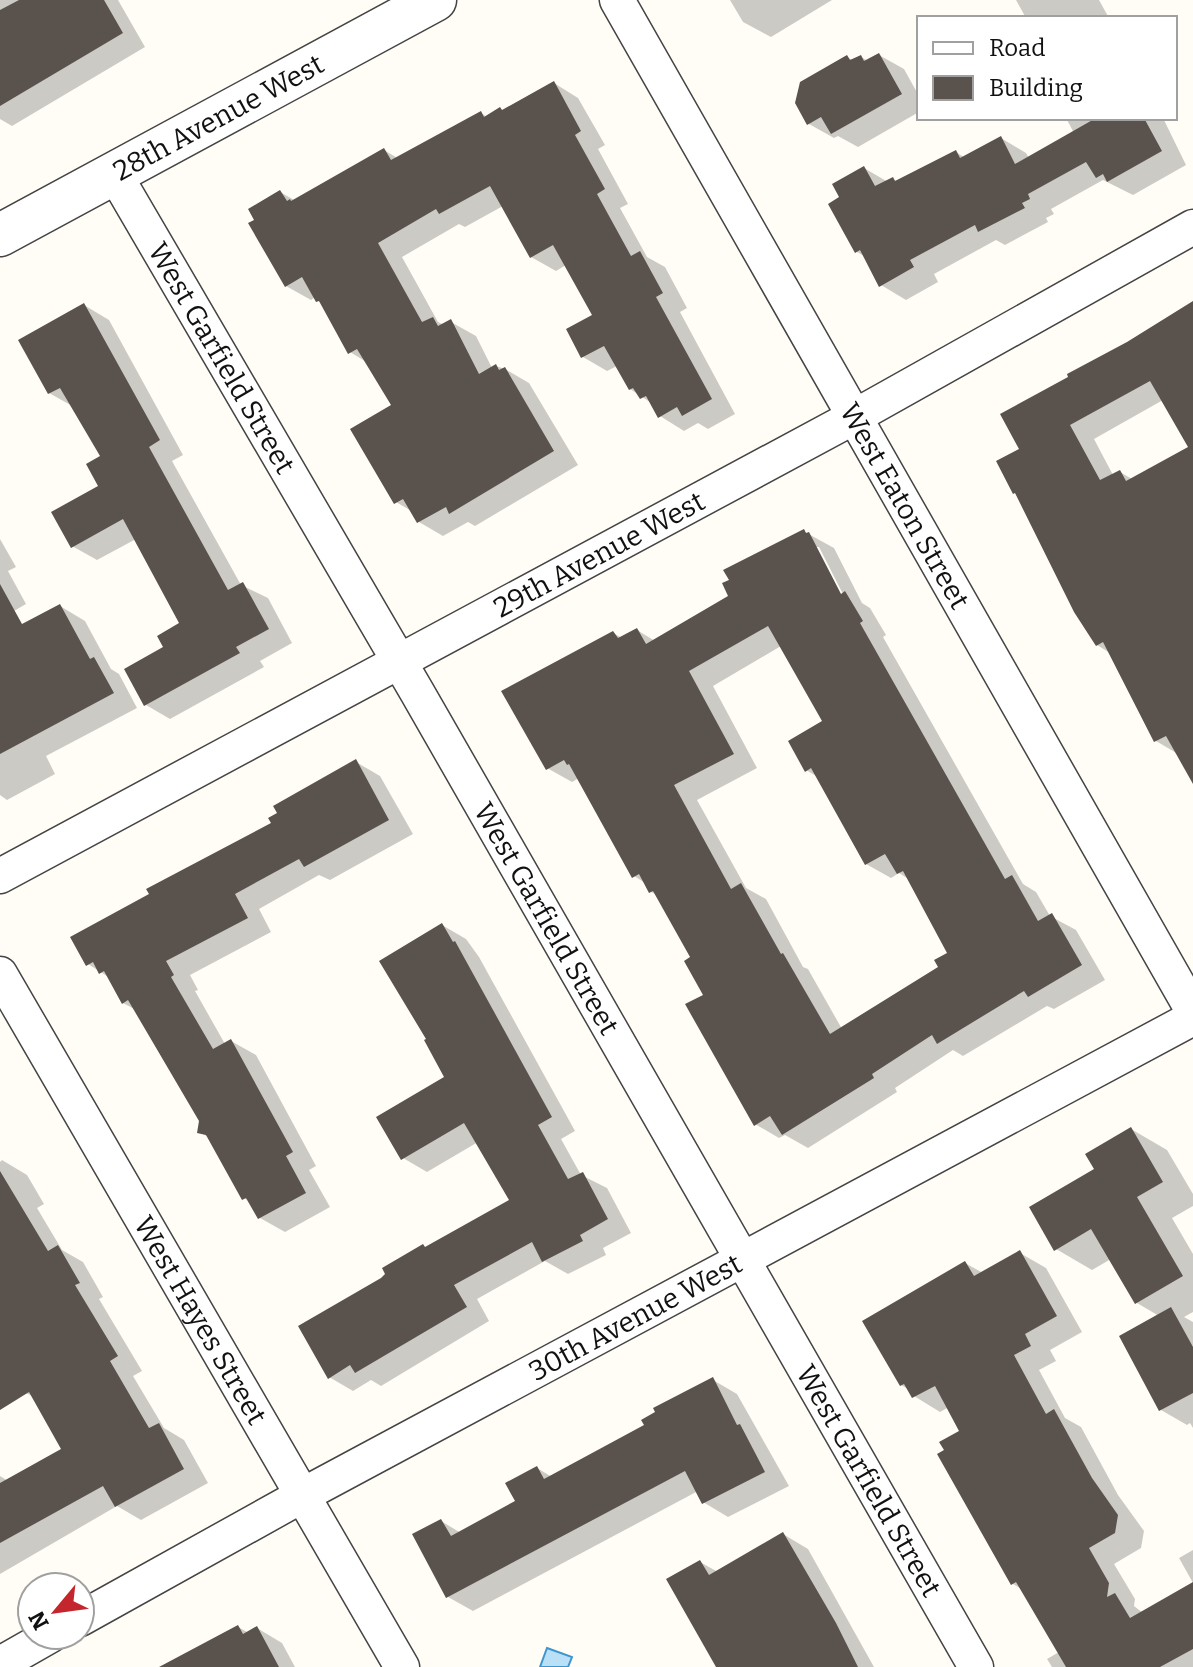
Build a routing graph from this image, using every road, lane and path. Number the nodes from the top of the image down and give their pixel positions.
1 (435, 0) edge
2 (617, 0) edge
3 (114, 173) junction
4 (1193, 227) edge
5 (0, 235) edge
6 (854, 417) junction
7 (399, 661) junction
8 (0, 876) edge
9 (0, 974) edge
10 (1193, 1011) edge
11 (1193, 1018) edge
12 (743, 1258) junction
13 (303, 1495) junction
14 (96, 1610) edge
15 (23, 1651) edge
16 (0, 1664) edge
17 (402, 1667) edge
18 (976, 1667) edge

1 - 3 street, 28th Avenue West
2 - 6 street, West Eaton Street
3 - 5 street, 28th Avenue West
3 - 7 street, West Garfield Street
4 - 6 street, 29th Avenue West
6 - 7 street, 29th Avenue West
6 - 10 street, West Eaton Street
7 - 8 street, 29th Avenue West
7 - 12 street, West Garfield Street
9 - 13 street, West Hayes Street
11 - 12 street, 30th Avenue West
12 - 13 street, 30th Avenue West
12 - 18 street, West Garfield Street
13 - 14 street, 30th Avenue West
13 - 17 street, West Hayes Street
15 - 16 street

